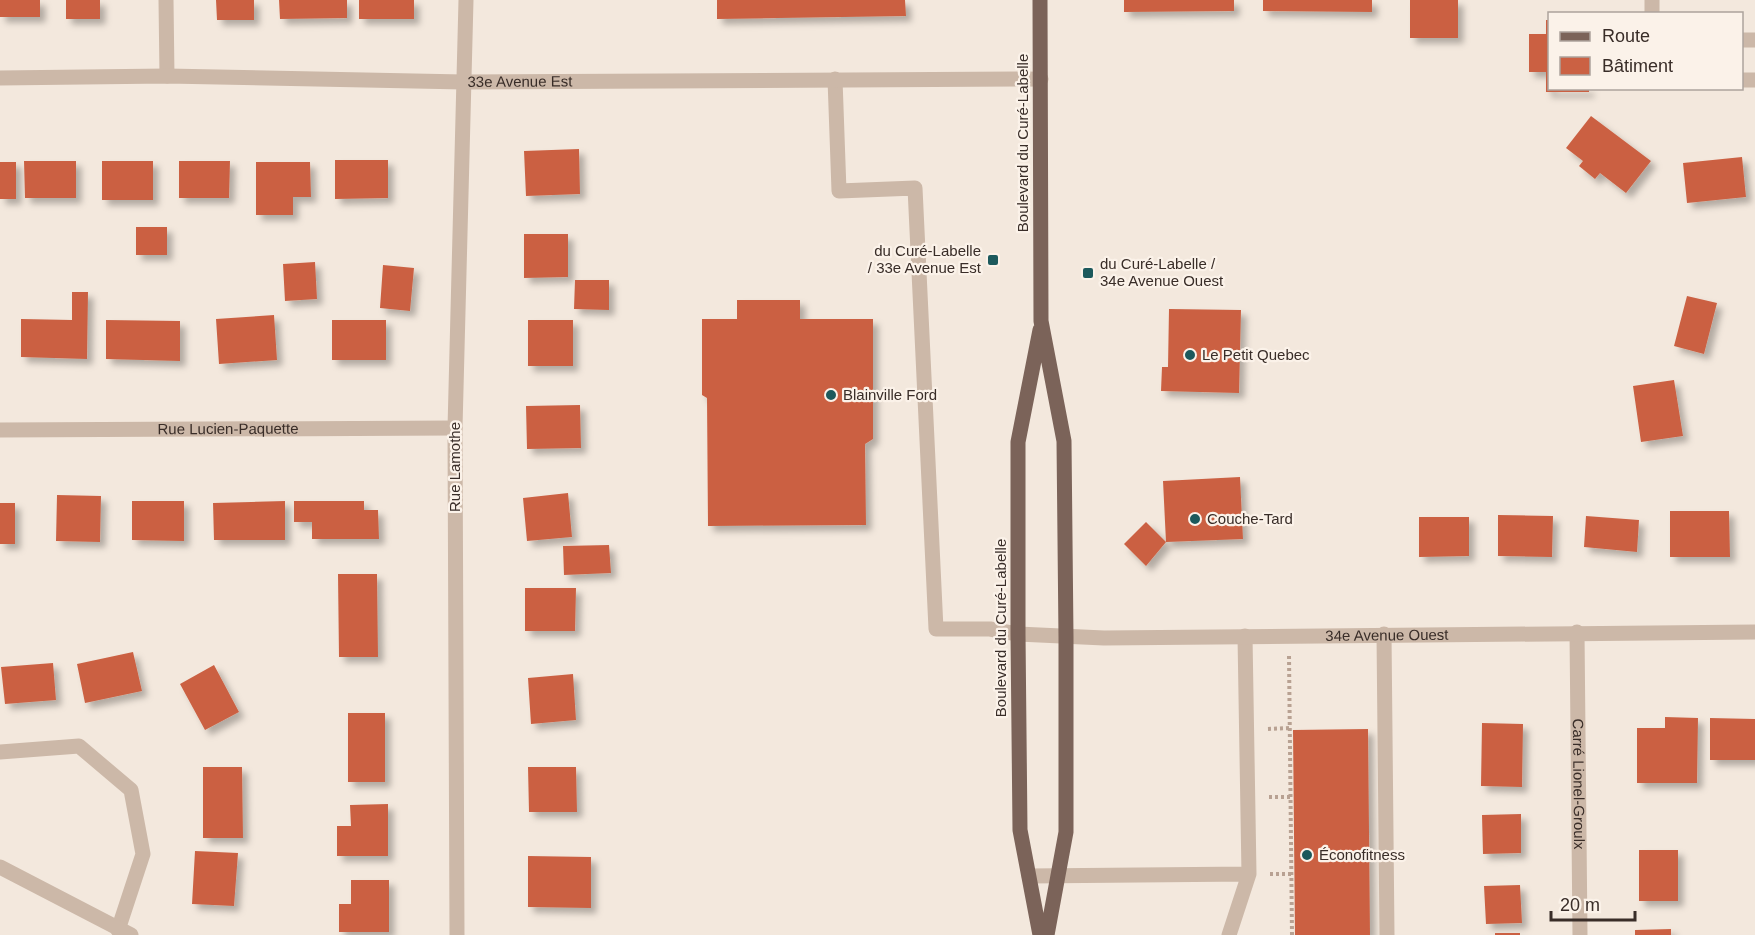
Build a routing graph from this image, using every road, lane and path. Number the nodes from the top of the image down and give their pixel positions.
1 (166, 0) edge
2 (466, 0) edge
3 (1040, 0) edge
4 (167, 76) junction
5 (0, 78) edge
6 (835, 79) junction
7 (1041, 79) junction
8 (464, 82) junction
9 (1041, 321) junction
10 (455, 428) junction
11 (0, 430) edge
12 (1577, 632) junction
13 (1755, 632) edge
14 (1018, 634) junction
15 (1384, 634) junction
16 (1245, 636) junction
17 (1066, 637) junction
18 (1289, 653) dead end
19 (0, 752) edge
20 (0, 867) edge
21 (1249, 874) junction
22 (1058, 875) junction
23 (1029, 876) junction
24 (125, 932) edge
25 (457, 935) edge
26 (1040, 935) edge
27 (1047, 935) edge
28 (1228, 935) edge
29 (1292, 935) edge
30 (1387, 935) edge
31 (1580, 935) edge

1 - 4 street
2 - 8 street, Rue Lamothe
3 - 7 main road, Boulevard du Curé-Labelle
4 - 5 street, 33e Avenue Est
4 - 8 street, 33e Avenue Est
6 - 7 street, 33e Avenue Est
6 - 8 street, 33e Avenue Est
6 - 14 street, 34e Avenue Ouest
7 - 9 main road, Boulevard du Curé-Labelle
8 - 10 street, Rue Lamothe
9 - 14 main road, Boulevard du Curé-Labelle
9 - 17 main road, Boulevard du Curé-Labelle
10 - 11 street, Rue Lucien-Paquette
10 - 25 street, Rue Lamothe
12 - 13 street, 34e Avenue Ouest
12 - 15 street, 34e Avenue Ouest
12 - 31 street, Carré Lionel-Groulx
14 - 17 street, 34e Avenue Ouest
14 - 23 main road, Boulevard du Curé-Labelle
15 - 16 street, 34e Avenue Ouest
15 - 30 street
16 - 17 street, 34e Avenue Ouest
16 - 21 street
17 - 22 main road, Boulevard du Curé-Labelle
18 - 29 path
19 - 24 street
20 - 24 street
21 - 22 street
21 - 28 street
22 - 23 street
22 - 27 main road, Boulevard du Curé-Labelle
23 - 26 main road, Boulevard du Curé-Labelle

